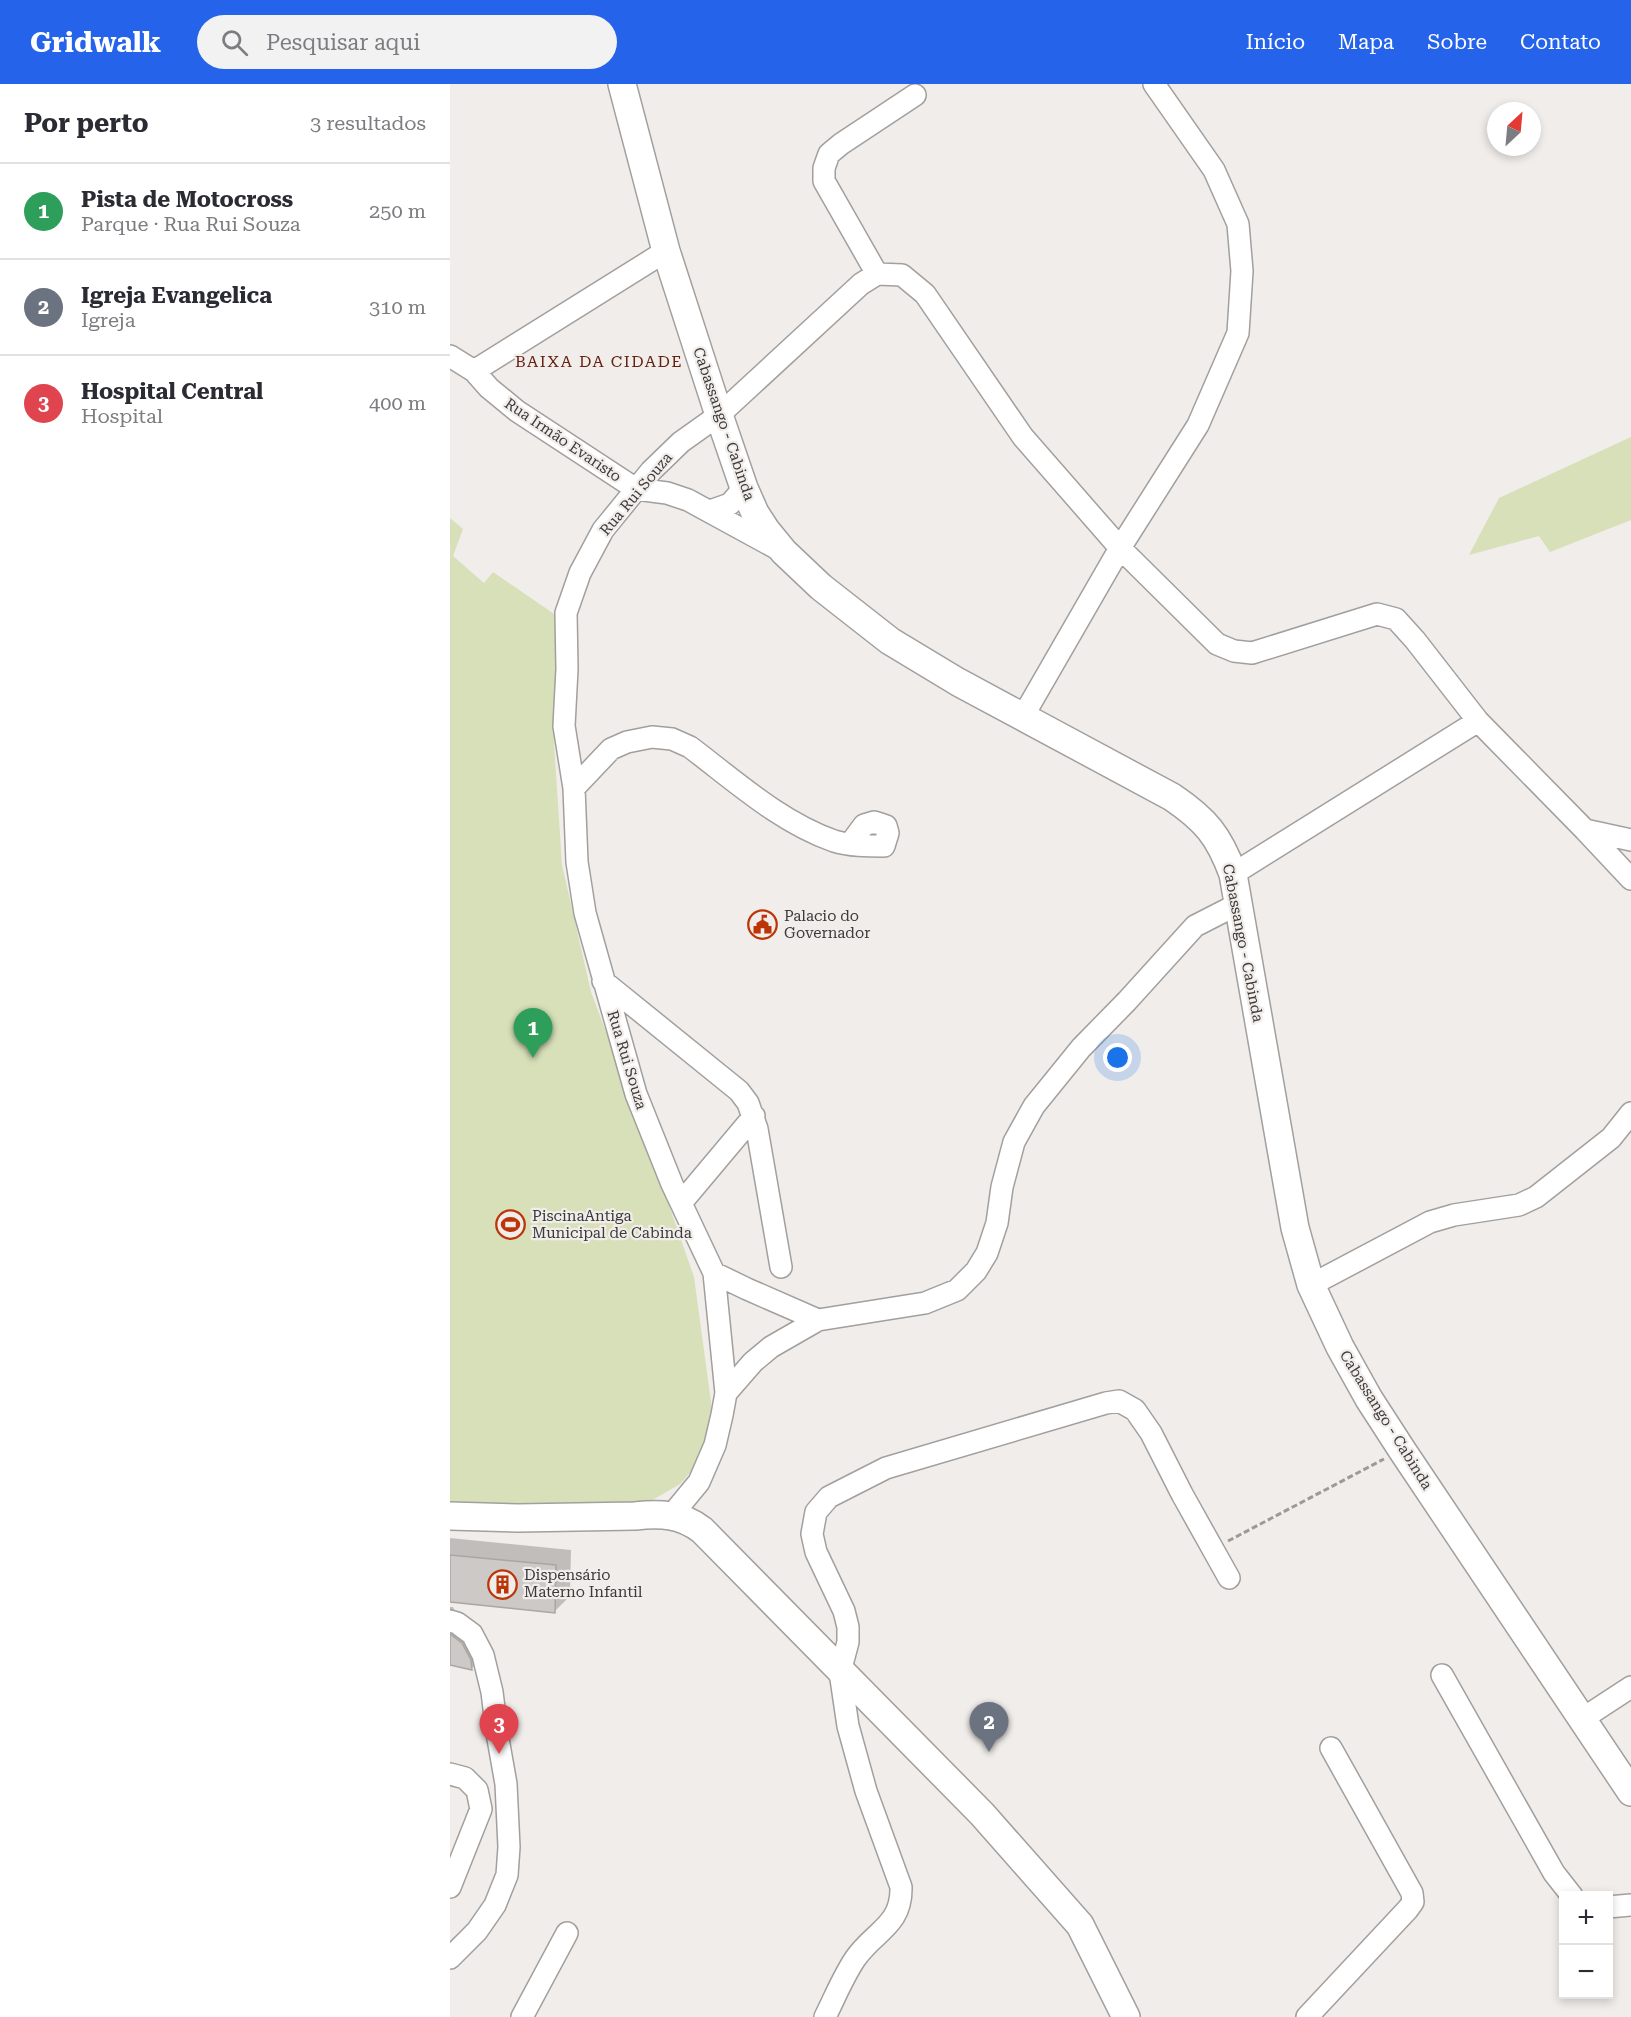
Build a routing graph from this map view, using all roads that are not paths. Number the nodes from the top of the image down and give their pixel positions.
1 (622, 84) edge
2 (1154, 84) edge
3 (915, 94) dead end
4 (666, 251) junction
5 (877, 274) junction
6 (450, 356) edge
7 (474, 371) junction
8 (719, 415) junction
9 (744, 488) junction
10 (636, 489) junction
11 (710, 511) junction
12 (1120, 548) junction
13 (784, 552) junction
14 (1022, 718) junction
15 (1478, 721) junction
16 (574, 788) junction
17 (1585, 830) junction
18 (1631, 840) edge
19 (850, 844) dead end
20 (1233, 874) junction
21 (1631, 879) edge
22 (1238, 904) junction
23 (603, 981) junction
24 (1631, 1113) edge
25 (754, 1116) junction
26 (681, 1203) junction
27 (781, 1267) dead end
28 (714, 1273) junction
29 (1311, 1285) junction
30 (818, 1320) junction
31 (726, 1393) junction
32 (450, 1516) edge
33 (671, 1516) junction
34 (1228, 1578) dead end
35 (450, 1621) edge
36 (840, 1672) junction
37 (1442, 1675) dead end
38 (1631, 1687) edge
39 (1582, 1719) junction
40 (1331, 1748) dead end
41 (450, 1774) edge
42 (1631, 1792) edge
43 (450, 1887) edge
44 (1568, 1891) edge
45 (1631, 1905) edge
46 (1613, 1907) edge
47 (567, 1933) dead end
48 (451, 1952) edge
49 (522, 2017) edge
50 (825, 2017) edge
51 (1126, 2017) edge
52 (1307, 2017) edge

1 - 4 main road, Cabassango - Cabinda
2 - 12 street
3 - 5 street
4 - 7 street
4 - 8 main road, Cabassango - Cabinda
5 - 8 street, Rua Rui Souza
5 - 12 street
6 - 7 street, Rua Irmão Evaristo
7 - 10 street, Rua Irmão Evaristo
8 - 9 main road, Cabassango - Cabinda
8 - 10 street, Rua Rui Souza
9 - 11 street
9 - 13 main road, Cabassango - Cabinda
10 - 11 street, Rua Irmão Evaristo
10 - 16 street, Rua Rui Souza
11 - 13 street, Rua Irmão Evaristo
12 - 14 street
12 - 15 street
13 - 14 main road, Cabassango - Cabinda
14 - 20 main road, Cabassango - Cabinda
15 - 17 street
15 - 20 street
16 - 19 street
16 - 23 street, Rua Rui Souza
17 - 18 street
17 - 21 street
20 - 22 main road, Cabassango - Cabinda
22 - 29 main road, Cabassango - Cabinda
22 - 30 street
23 - 25 street
23 - 26 street, Rua Rui Souza
24 - 29 street
25 - 26 street
25 - 27 street
26 - 28 street, Rua Rui Souza
28 - 30 street
28 - 31 street, Rua Rui Souza
29 - 39 main road, Cabassango - Cabinda
30 - 31 street
31 - 33 street, Rua Rui Souza
32 - 33 main road
33 - 36 main road
34 - 36 street
35 - 48 street
36 - 50 street
36 - 51 main road
37 - 44 street
38 - 39 street
39 - 42 main road, Cabassango - Cabinda
40 - 52 street
41 - 43 street
45 - 46 street
47 - 49 street

